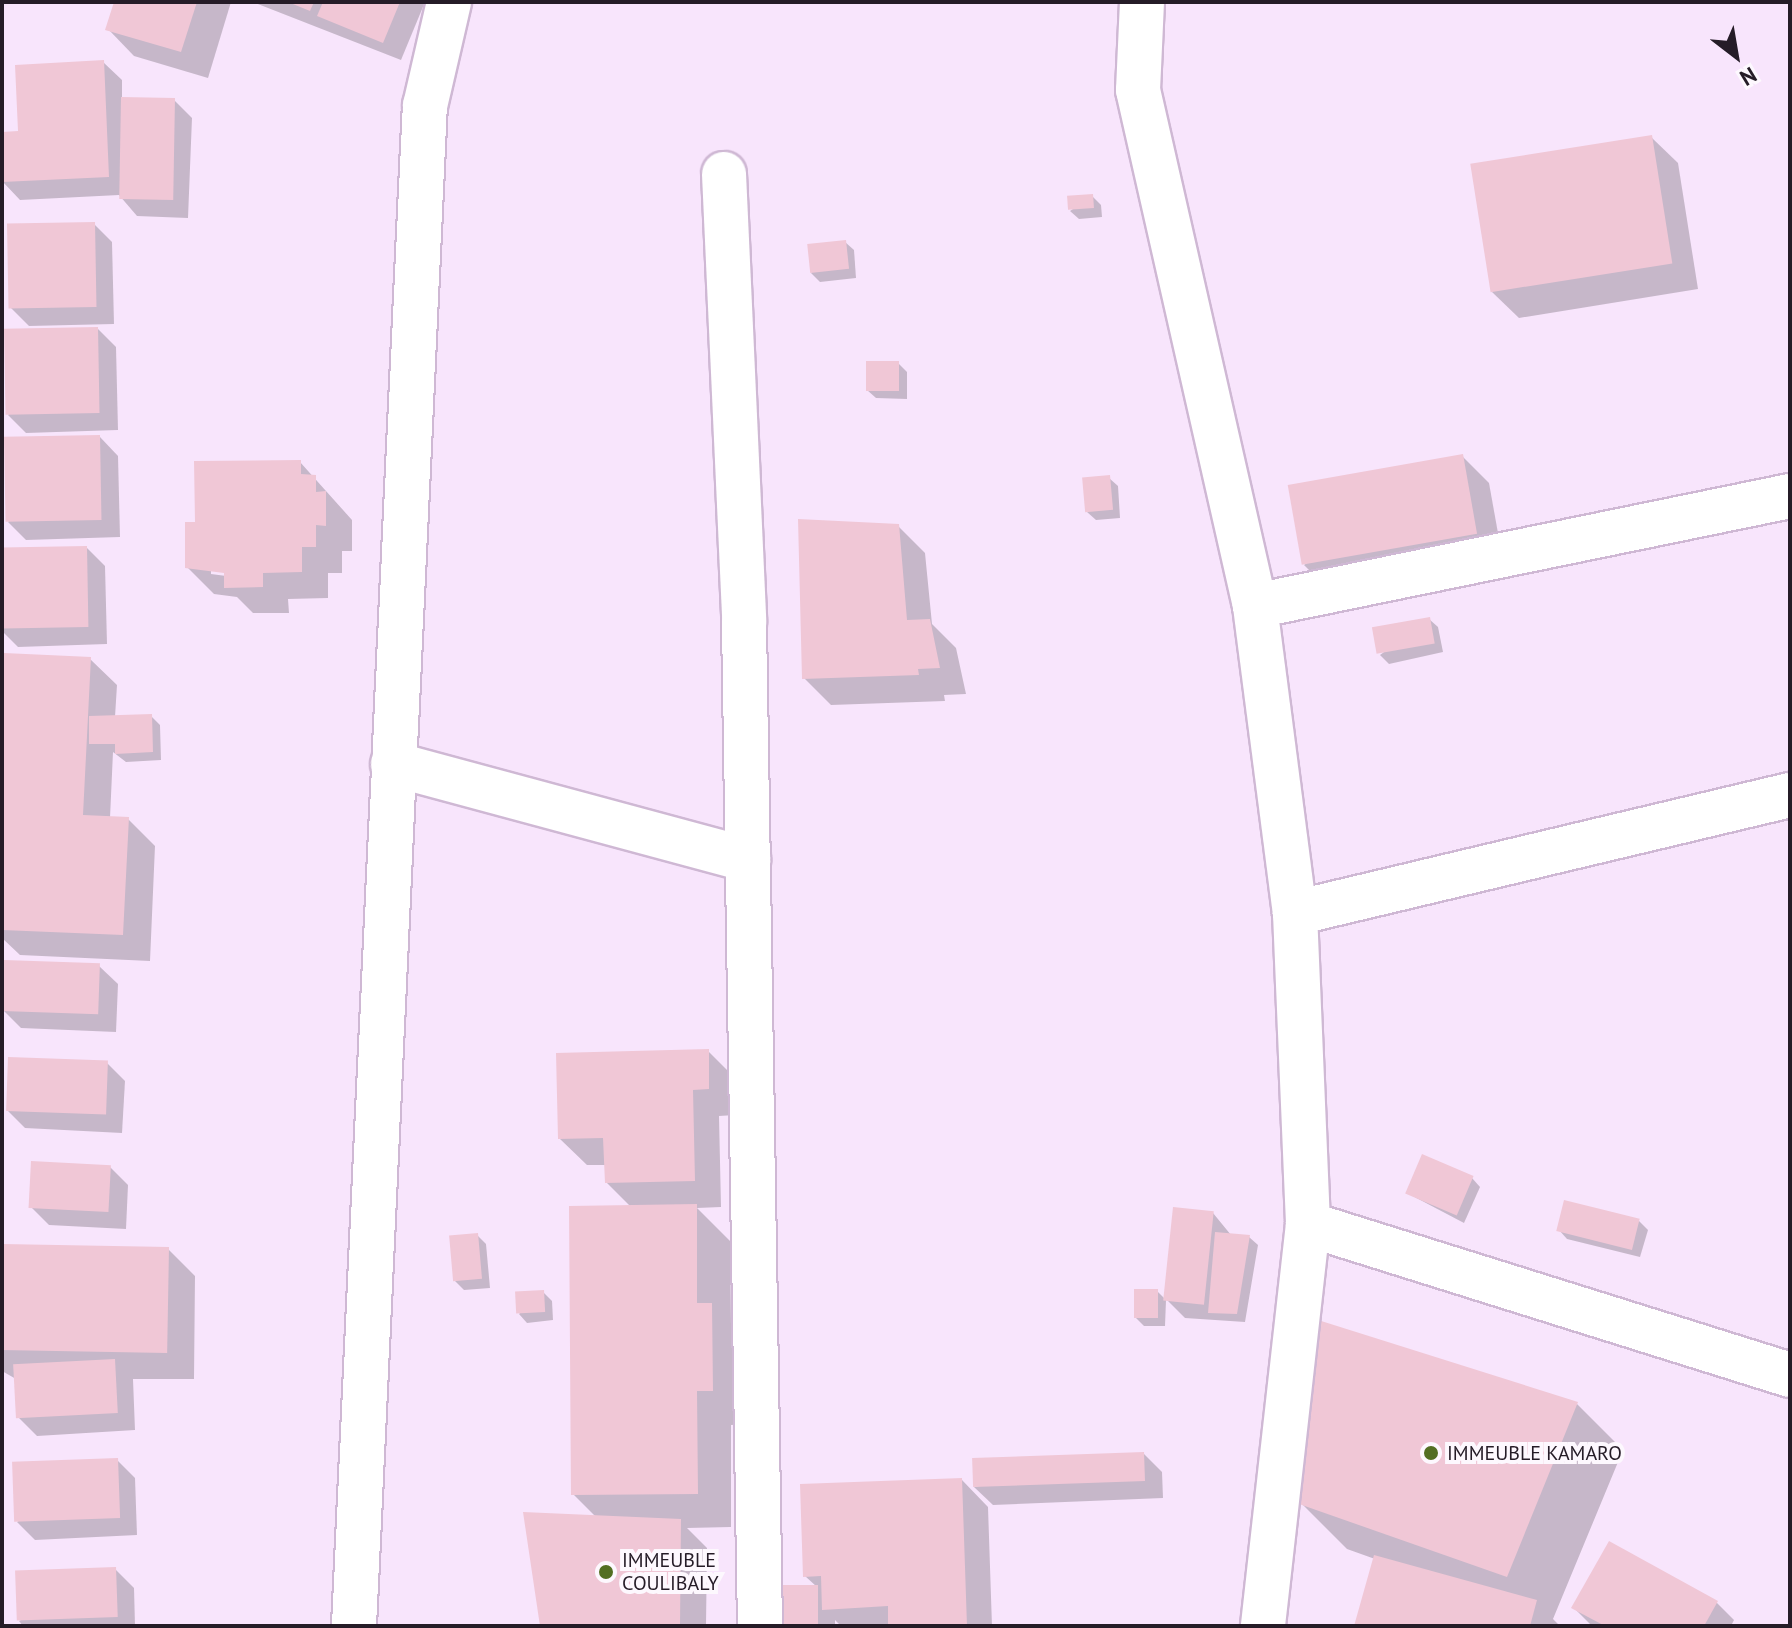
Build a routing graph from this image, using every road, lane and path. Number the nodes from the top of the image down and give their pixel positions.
1 (449, 2) edge
2 (1142, 2) edge
3 (724, 174) dead end
4 (1790, 496) edge
5 (1255, 606) junction
6 (393, 764) junction
7 (1790, 795) edge
8 (748, 860) junction
9 (1295, 913) junction
10 (1308, 1224) junction
11 (1790, 1375) edge
12 (354, 1626) edge
13 (760, 1626) edge
14 (1263, 1626) edge

1 - 6 street
2 - 5 street
3 - 8 street
4 - 5 street
5 - 9 street
6 - 8 street
6 - 12 street
7 - 9 street
8 - 13 street
9 - 10 street
10 - 11 street
10 - 14 street

